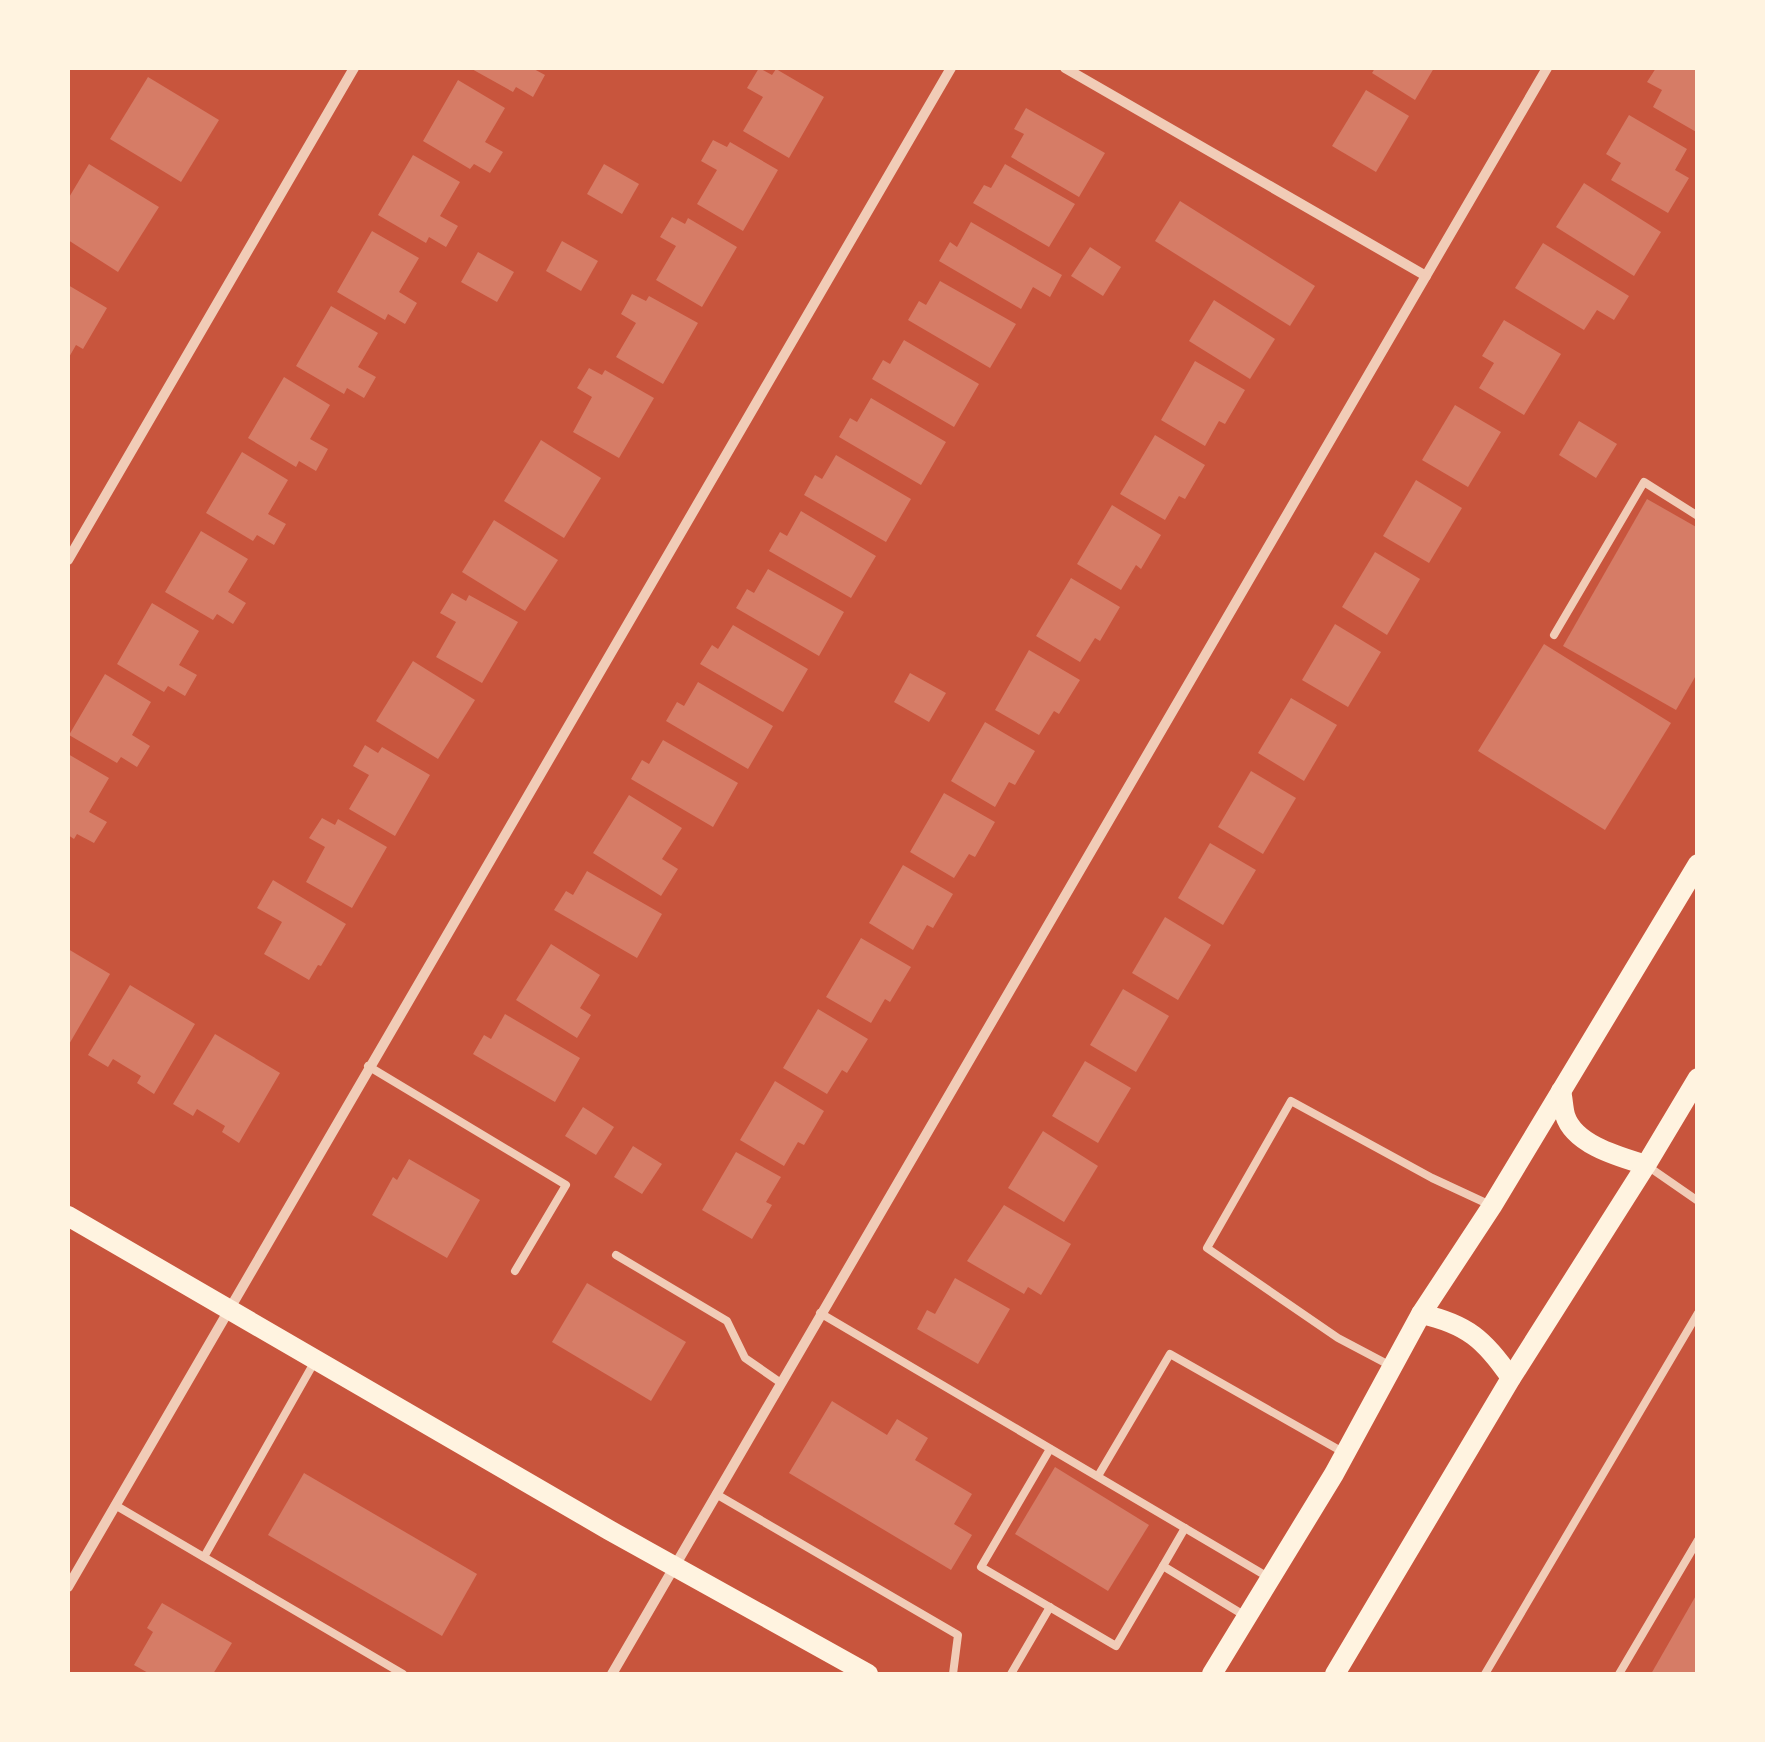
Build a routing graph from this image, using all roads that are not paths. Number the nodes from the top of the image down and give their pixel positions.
1 (354, 68) edge
2 (951, 68) edge
3 (1065, 68) edge
4 (1547, 68) edge
5 (1426, 276) junction
6 (1698, 516) edge
7 (68, 560) edge
8 (1554, 635) dead end
9 (1698, 864) edge
10 (368, 1066) junction
11 (1698, 1078) edge
12 (1561, 1091) junction
13 (1646, 1166) junction
14 (1698, 1201) edge
15 (1492, 1206) junction
16 (68, 1216) edge
17 (616, 1256) dead end
18 (515, 1272) dead end
19 (226, 1308) junction
20 (820, 1313) junction
21 (1698, 1313) edge
22 (1422, 1314) junction
23 (315, 1361) junction
24 (1392, 1367) junction
25 (1510, 1378) junction
26 (781, 1384) junction
27 (1050, 1448) junction
28 (1345, 1454) junction
29 (1098, 1476) junction
30 (715, 1494) junction
31 (115, 1505) junction
32 (1185, 1528) junction
33 (1698, 1540) edge
34 (204, 1557) junction
35 (1164, 1566) junction
36 (674, 1567) junction
37 (1270, 1578) junction
38 (68, 1587) edge
39 (1050, 1607) junction
40 (1247, 1617) junction
41 (403, 1674) edge
42 (612, 1674) edge
43 (868, 1674) edge
44 (953, 1674) edge
45 (1011, 1674) edge
46 (1212, 1674) edge
47 (1335, 1674) edge
48 (1484, 1674) edge
49 (1619, 1674) edge

1 - 7 street
2 - 10 street
3 - 5 street
4 - 5 street
5 - 20 street
6 - 8 lane
9 - 12 main road
10 - 18 lane
10 - 19 street
11 - 13 main road
12 - 13 main road
12 - 15 main road
13 - 14 lane
13 - 25 main road
15 - 22 main road
15 - 24 lane
16 - 19 main road
17 - 26 lane
19 - 23 main road
19 - 31 street
20 - 26 street
20 - 27 lane
21 - 48 lane
22 - 24 main road
22 - 25 main road
23 - 34 lane
23 - 36 main road
24 - 28 main road
25 - 47 main road
26 - 30 street
27 - 29 lane
27 - 39 lane
28 - 29 lane
28 - 37 main road
29 - 32 lane
30 - 36 street
30 - 44 lane
31 - 34 lane
31 - 38 street
32 - 35 lane
32 - 37 lane
33 - 49 lane
34 - 41 lane
35 - 39 lane
35 - 40 lane
36 - 42 street
36 - 43 main road
37 - 40 main road
39 - 45 lane
40 - 46 main road

